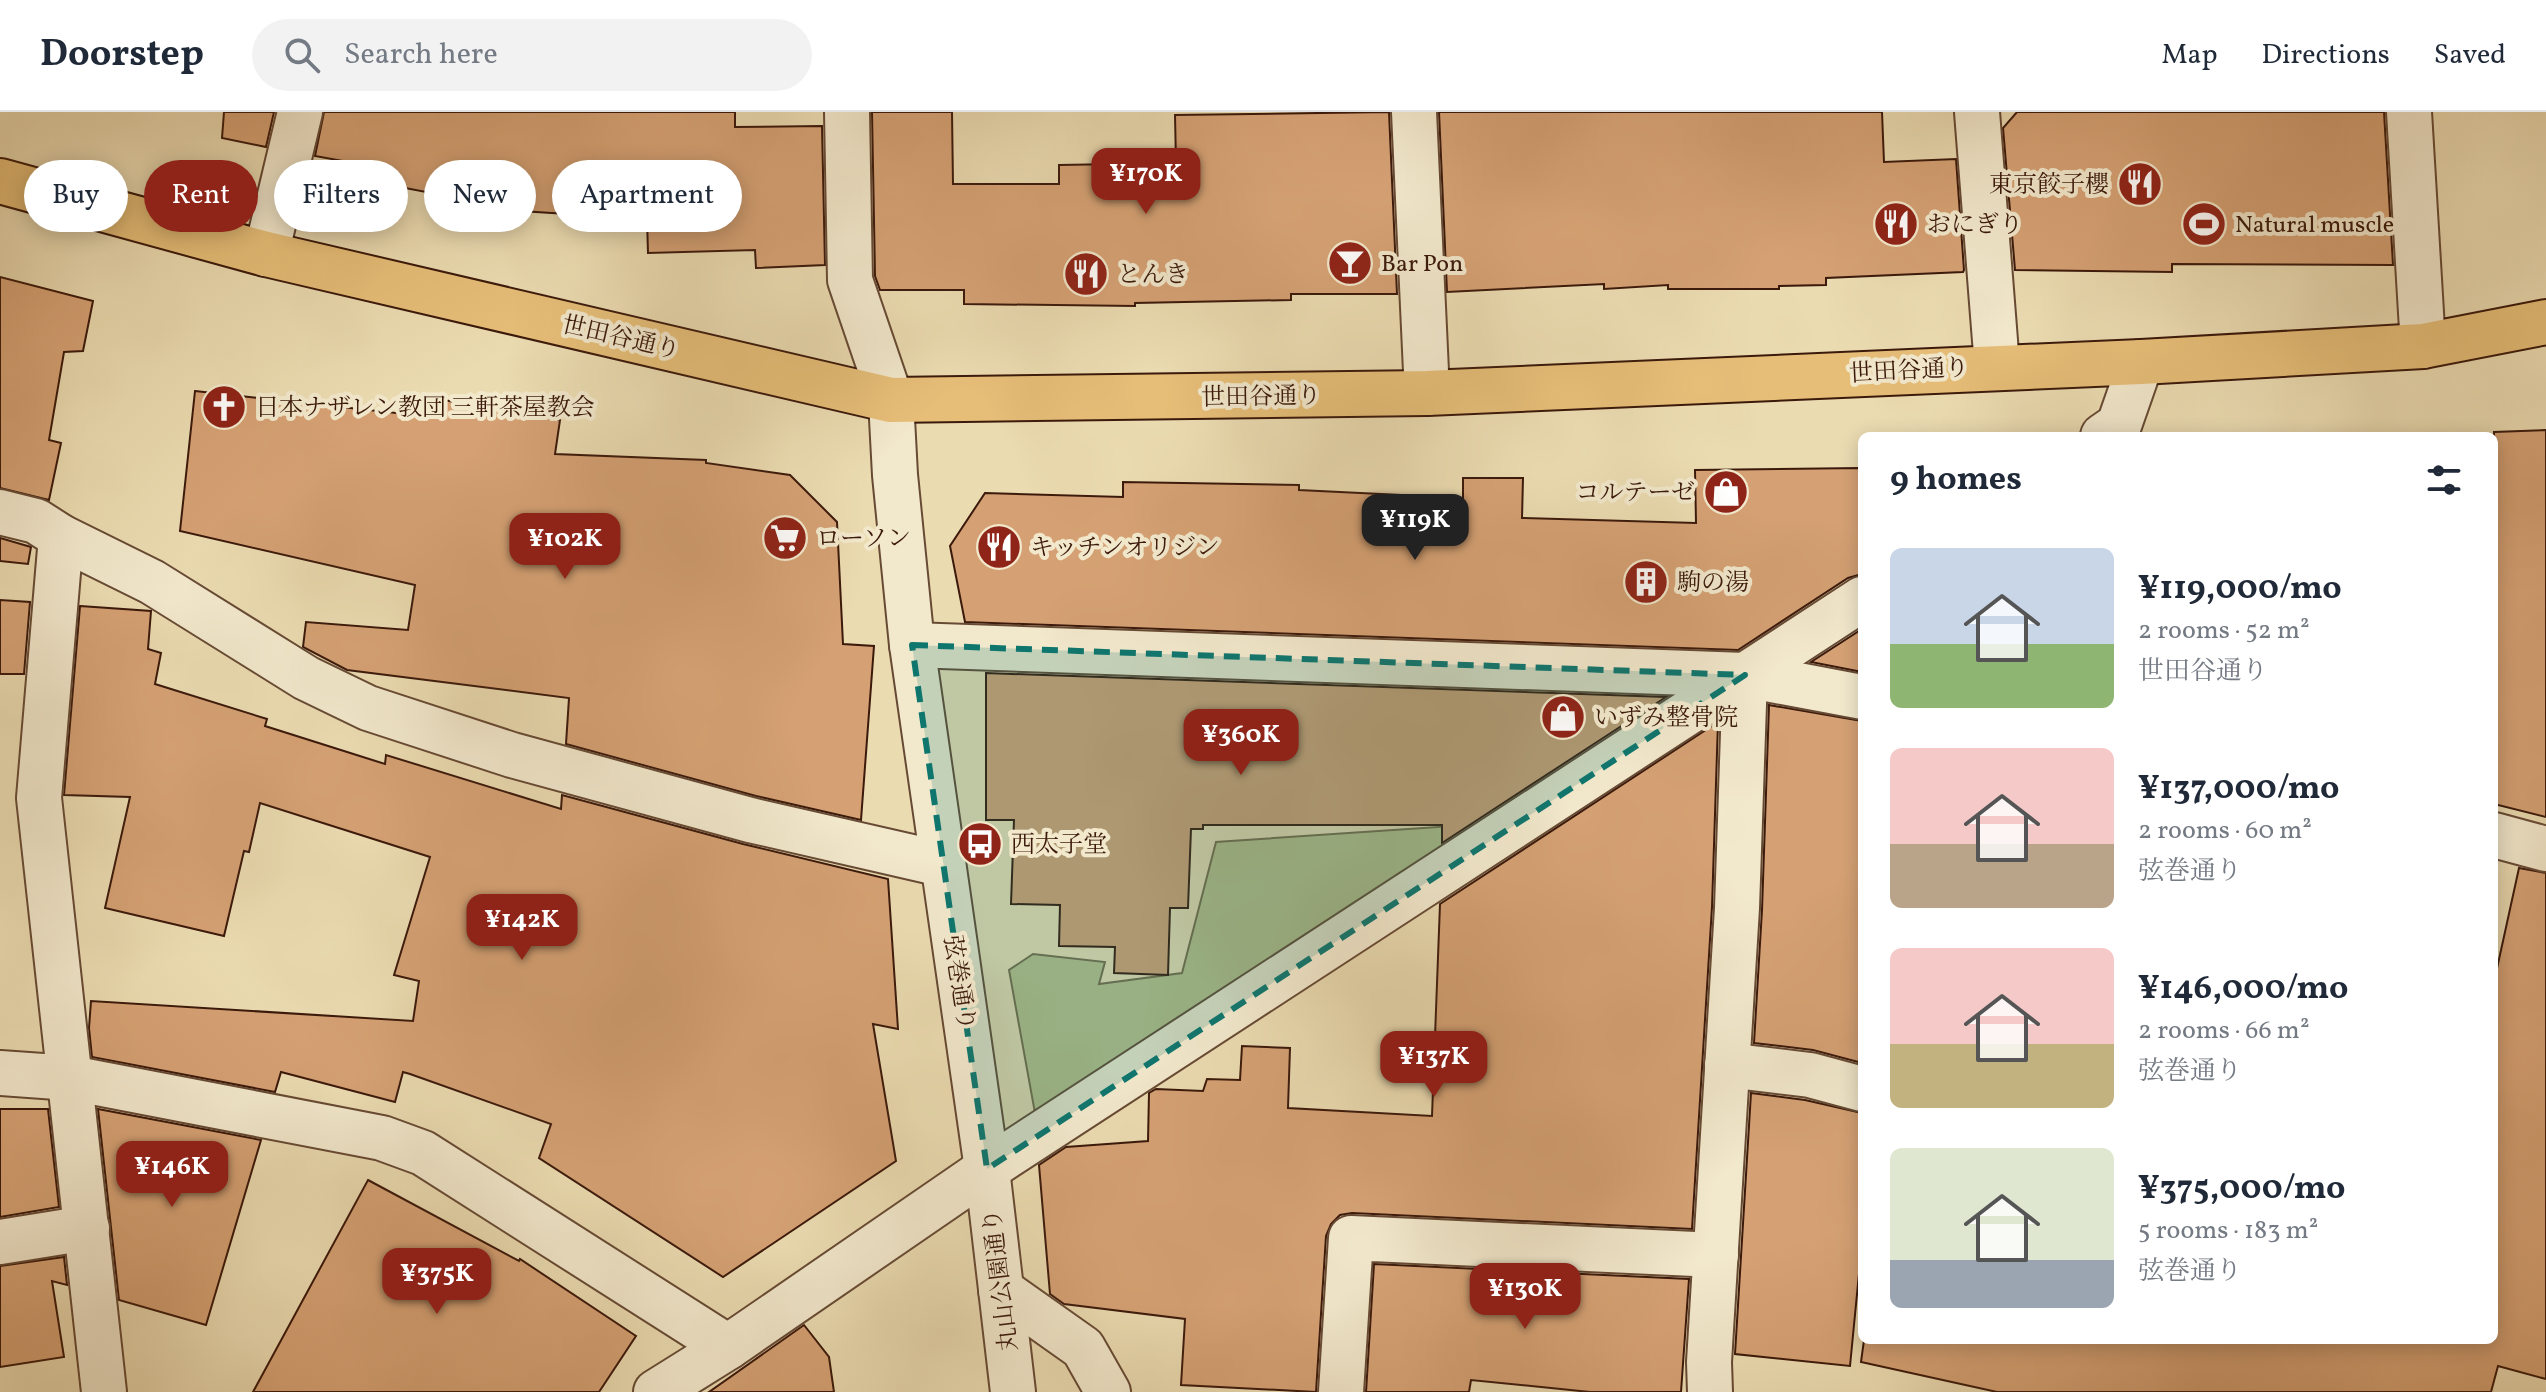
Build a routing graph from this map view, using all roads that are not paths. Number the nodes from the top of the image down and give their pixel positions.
1 (300, 112) edge
2 (847, 112) edge
3 (1414, 112) edge
4 (1977, 112) edge
5 (2409, 112) edge
6 (0, 181) edge
7 (266, 254) junction
8 (2546, 322) edge
9 (2423, 346) junction
10 (2141, 362) junction
11 (1997, 366) junction
12 (1427, 393) junction
13 (891, 400) junction
14 (2109, 432) edge
15 (0, 512) edge
16 (61, 537) junction
17 (1858, 602) edge
18 (912, 645) junction
19 (1745, 675) junction
20 (1858, 696) edge
21 (2498, 838) edge
22 (2546, 849) edge
23 (942, 864) junction
24 (1727, 1065) junction
25 (0, 1073) edge
26 (71, 1078) junction
27 (1858, 1088) edge
28 (987, 1169) junction
29 (87, 1228) junction
30 (0, 1242) edge
31 (1716, 1255) junction
32 (1001, 1290) junction
33 (728, 1347) junction
34 (104, 1392) edge
35 (656, 1392) edge
36 (1013, 1392) edge
37 (1108, 1392) edge
38 (1341, 1392) edge
39 (1710, 1392) edge

1 - 7 street
2 - 13 street, 弦巻通り
3 - 12 street
4 - 11 street
5 - 9 street
6 - 7 main road, 世田谷通り
7 - 13 main road, 世田谷通り
8 - 9 main road, 世田谷通り
9 - 10 main road, 世田谷通り
10 - 11 main road, 世田谷通り
10 - 14 street
11 - 12 main road, 世田谷通り
12 - 13 main road, 世田谷通り
13 - 18 street, 弦巻通り
15 - 16 street
16 - 23 street
16 - 26 street
17 - 19 street
18 - 19 street
18 - 23 street, 弦巻通り
19 - 20 street
19 - 24 street
19 - 28 street
21 - 22 street
23 - 28 street, 弦巻通り
24 - 27 street
24 - 31 street
25 - 26 street
26 - 29 street
26 - 33 street
28 - 32 street, 丸山公園通り
28 - 33 street
29 - 30 street
29 - 34 street
31 - 38 street
31 - 39 street
32 - 36 street, 丸山公園通り
32 - 37 street
33 - 35 street

